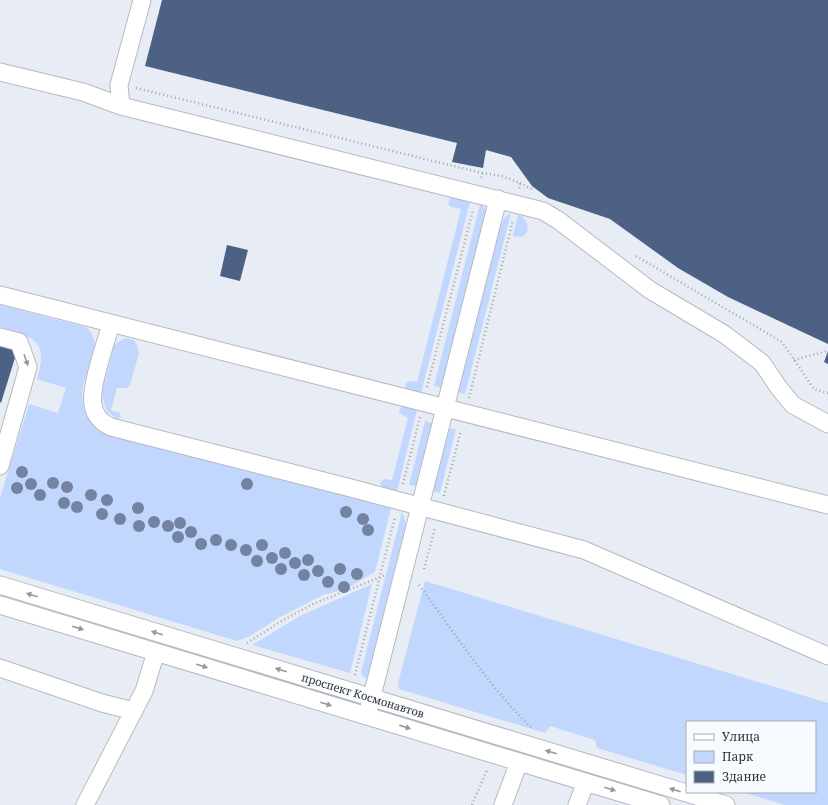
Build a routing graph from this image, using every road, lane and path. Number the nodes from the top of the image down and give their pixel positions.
1 (142, 0) edge
2 (0, 74) edge
3 (134, 88) dead end
4 (121, 106) junction
5 (482, 173) junction
6 (480, 183) dead end
7 (520, 183) junction
8 (536, 191) dead end
9 (518, 193) dead end
10 (498, 199) junction
11 (475, 203) dead end
12 (514, 213) dead end
13 (631, 253) dead end
14 (0, 295) edge
15 (111, 323) junction
16 (0, 337) edge
17 (828, 351) edge
18 (794, 360) junction
19 (828, 393) edge
20 (424, 401) junction
21 (445, 407) junction
22 (466, 412) junction
23 (828, 424) edge
24 (0, 466) edge
25 (401, 492) dead end
26 (442, 502) dead end
27 (828, 505) edge
28 (420, 506) junction
29 (396, 510) dead end
30 (379, 576) junction
31 (0, 585) edge
32 (420, 585) dead end
33 (0, 605) edge
34 (242, 646) dead end
35 (156, 652) junction
36 (828, 656) edge
37 (0, 668) edge
38 (354, 679) dead end
39 (372, 698) junction
40 (134, 711) junction
41 (367, 716) junction
42 (536, 732) dead end
43 (519, 762) junction
44 (488, 767) dead end
45 (586, 782) junction
46 (686, 793) edge
47 (686, 793) edge
48 (86, 805) edge
49 (472, 805) edge
50 (503, 805) edge
51 (577, 805) edge
52 (661, 805) edge
53 (726, 805) edge

1 - 4 street
2 - 4 street
3 - 5 path
4 - 10 street
5 - 6 path
5 - 7 path
7 - 8 path
7 - 9 path
10 - 21 street
10 - 23 street
11 - 20 path
12 - 22 path
13 - 18 path
14 - 15 street
15 - 20 street
15 - 28 street
16 -> 24 street
17 - 18 path
18 - 19 path
20 - 21 street
20 - 25 path
21 - 22 street
21 - 28 street
22 - 26 path
22 - 27 street
28 - 36 street
28 - 39 street
29 - 30 path
30 - 34 path
30 - 38 path
39 -> 31 street, проспект Космонавтов
32 - 42 path
33 -> 35 street, проспект Космонавтов
35 - 40 street
35 -> 41 street, проспект Космонавтов
37 - 40 street
39 - 41 street
47 -> 39 street, проспект Космонавтов
40 - 48 street
41 -> 43 street, проспект Космонавтов
43 - 45 street, проспект Космонавтов
43 - 50 street
44 - 49 path
45 - 51 street
45 -> 52 street, проспект Космонавтов
53 -> 46 street, проспект Космонавтов

